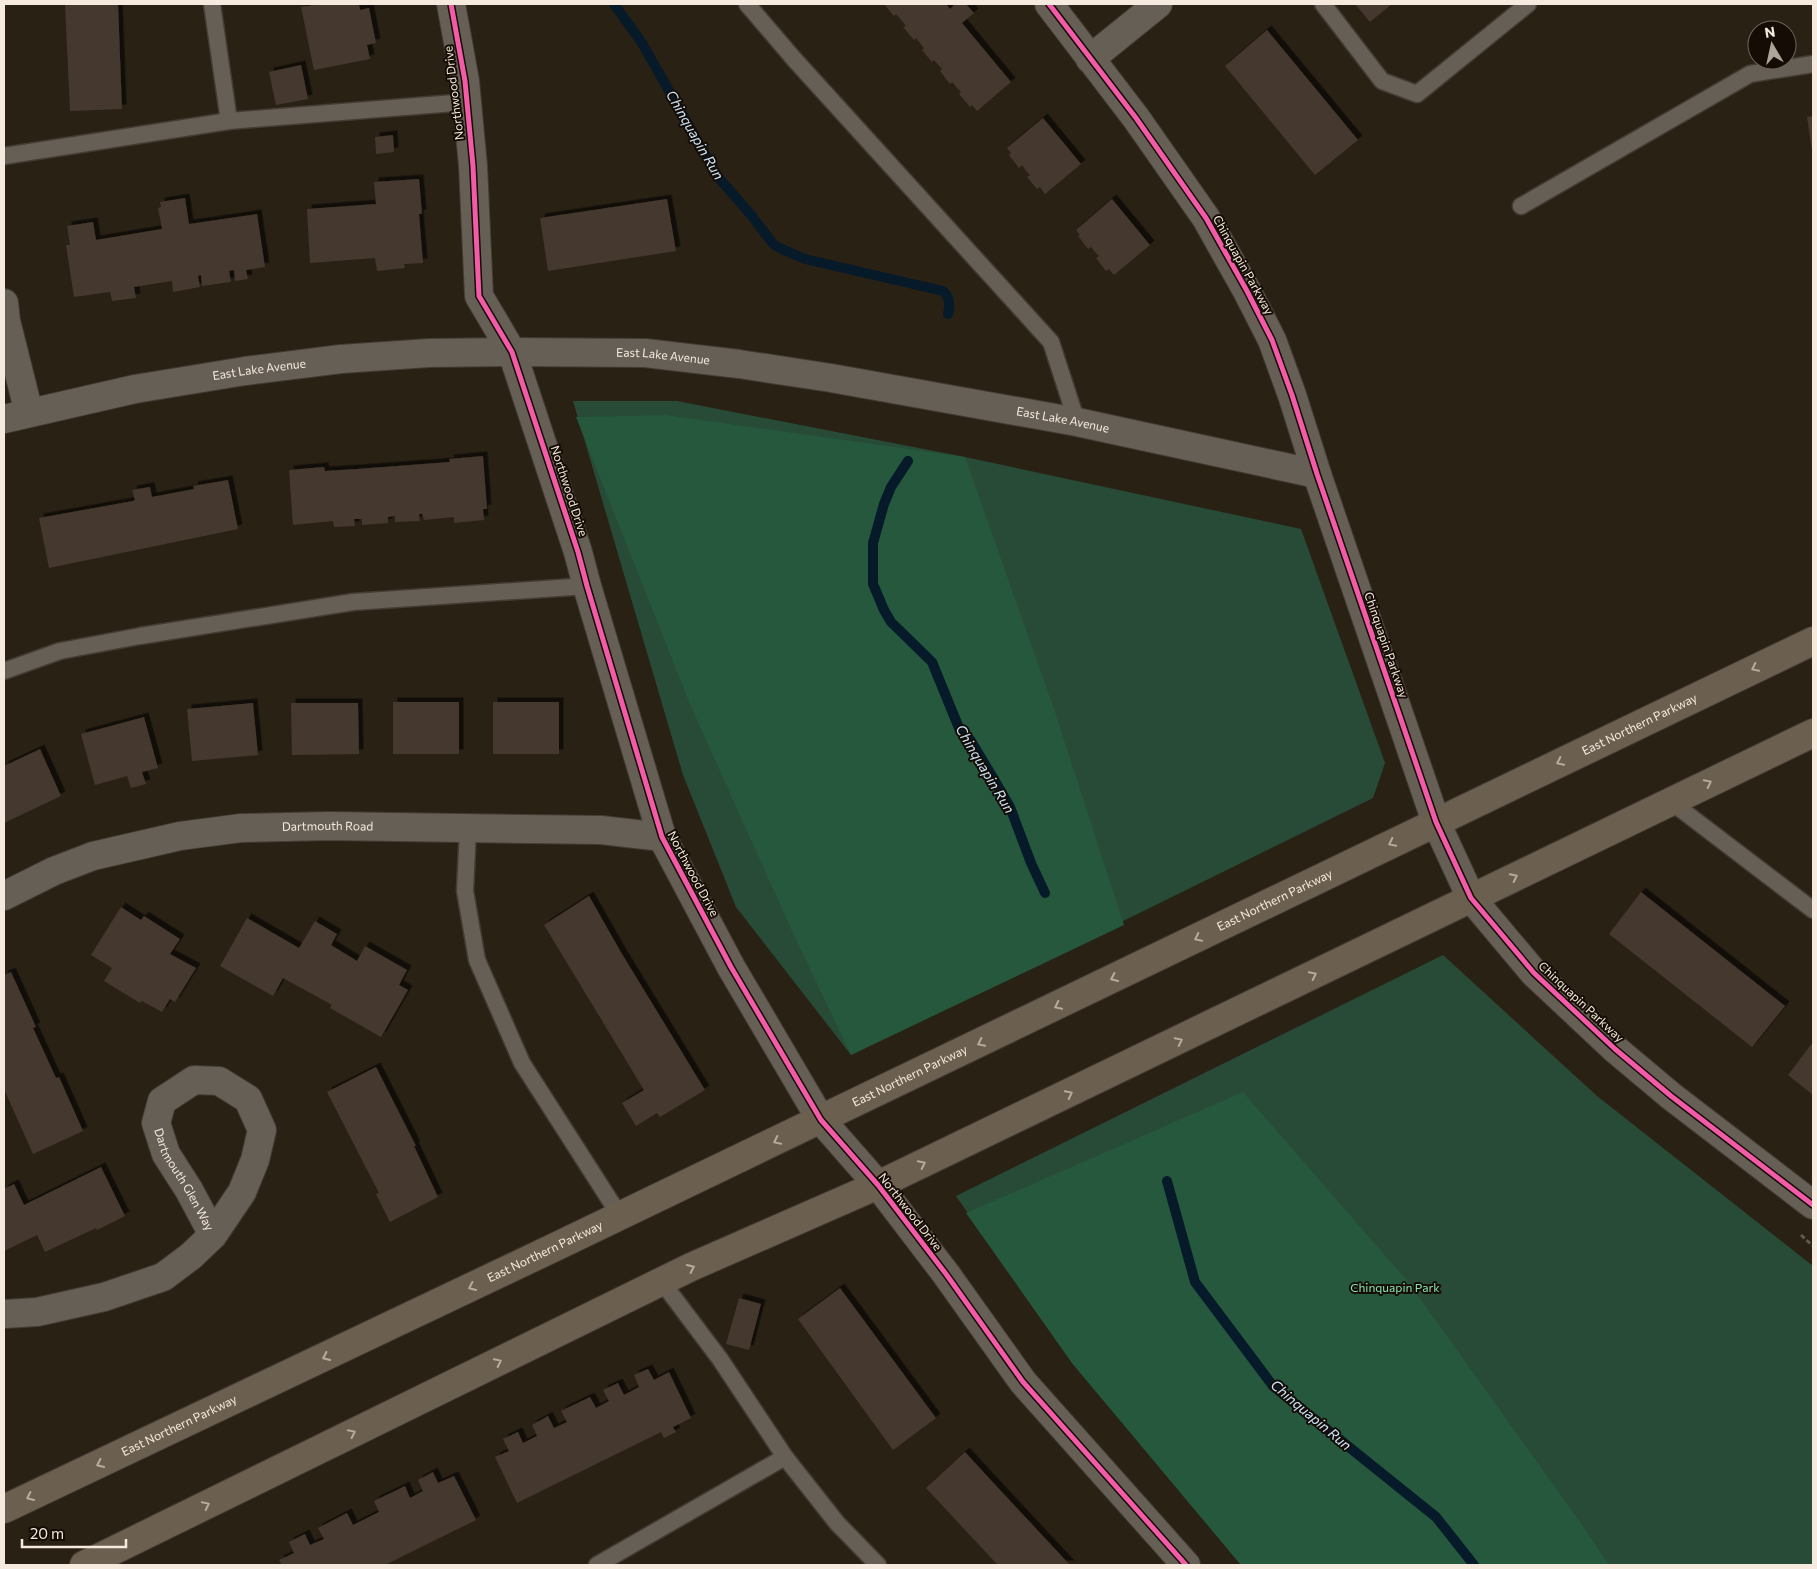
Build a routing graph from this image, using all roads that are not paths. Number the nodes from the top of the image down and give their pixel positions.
1 (212, 4) edge
2 (451, 4) edge
3 (746, 4) edge
4 (1049, 4) edge
5 (1158, 4) edge
6 (1323, 4) edge
7 (1528, 4) edge
8 (1090, 58) junction
9 (1813, 64) edge
10 (467, 102) junction
11 (229, 122) junction
12 (4, 156) edge
13 (1522, 206) dead end
14 (4, 303) edge
15 (512, 352) junction
16 (17, 416) edge
17 (1077, 422) junction
18 (1317, 474) junction
19 (586, 586) junction
20 (1813, 641) edge
21 (4, 671) edge
22 (1813, 733) edge
23 (1670, 801) junction
24 (1436, 822) junction
25 (468, 828) junction
26 (662, 837) junction
27 (4, 896) edge
28 (1471, 898) junction
29 (1813, 910) edge
30 (821, 1120) junction
31 (878, 1185) junction
32 (1813, 1205) edge
33 (620, 1216) junction
34 (213, 1235) junction
35 (662, 1282) junction
36 (4, 1314) edge
37 (785, 1457) junction
38 (4, 1510) edge
39 (84, 1565) edge
40 (597, 1565) edge
41 (878, 1565) edge
42 (1186, 1565) edge

1 - 11 lane
2 - 10 street, Northwood Drive
3 - 17 lane
4 - 8 street, Chinquapin Parkway
5 - 8 street
6 - 7 lane
8 - 18 street, Chinquapin Parkway
9 - 13 lane
10 - 11 lane
10 - 15 street, Northwood Drive
11 - 12 lane
14 - 16 street
15 - 16 street, East Lake Avenue
15 - 17 street, East Lake Avenue
15 - 19 street, Northwood Drive
17 - 18 street, East Lake Avenue
18 - 24 street, Chinquapin Parkway
19 - 21 lane
19 - 26 street, Northwood Drive
20 -> 24 main road, East Northern Parkway
23 -> 22 main road
28 -> 23 main road
23 - 29 lane
24 - 28 street, Chinquapin Parkway
24 -> 30 main road, East Northern Parkway
25 - 26 street, Dartmouth Road
25 - 27 street, Dartmouth Road
25 - 33 lane
26 - 30 street, Northwood Drive
31 -> 28 main road
28 - 32 street, Chinquapin Parkway
30 - 31 street, Northwood Drive
30 -> 33 main road, East Northern Parkway
35 -> 31 main road
31 - 42 street, Northwood Drive
33 -> 38 main road, East Northern Parkway
34 - 34 street, Dartmouth Glen Way
34 - 36 street, Dartmouth Glen Way
35 - 37 lane
39 -> 35 main road
37 - 40 lane
37 - 41 lane

